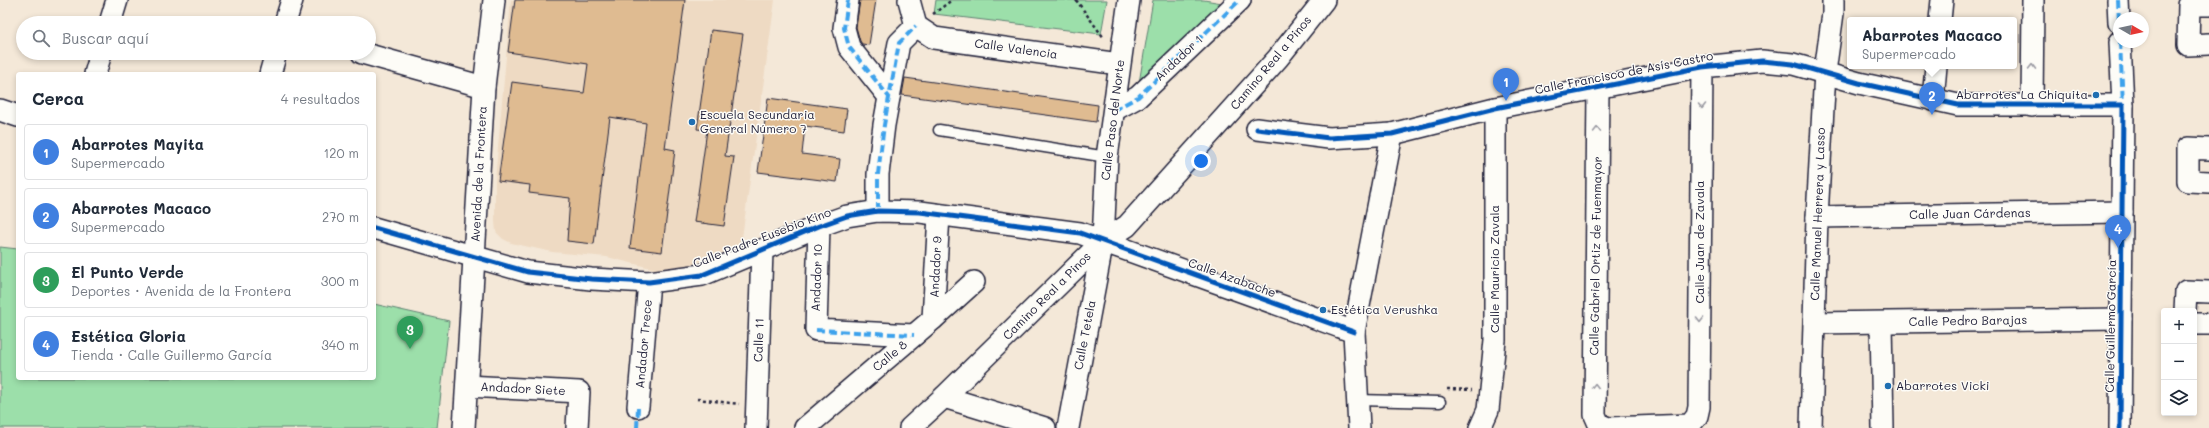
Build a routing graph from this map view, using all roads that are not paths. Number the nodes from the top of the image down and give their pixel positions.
1 (117, 0) edge
2 (292, 0) edge
3 (494, 0) edge
4 (848, 0) edge
5 (909, 0) edge
6 (1129, 0) edge
7 (1238, 0) edge
8 (1324, 0) edge
9 (1833, 0) edge
10 (1942, 0) edge
11 (2033, 0) edge
12 (2118, 0) edge
13 (2209, 5) edge
14 (2119, 12) edge
15 (112, 16) edge
16 (287, 16) edge
17 (1940, 17) edge
18 (916, 26) junction
19 (2209, 44) edge
20 (2120, 48) edge
21 (376, 57) edge
22 (99, 60) edge
23 (274, 60) edge
24 (1119, 64) junction
25 (1702, 67) junction
26 (1936, 69) edge
27 (96, 72) edge
28 (271, 72) edge
29 (1825, 72) junction
30 (484, 88) junction
31 (1598, 88) junction
32 (889, 97) junction
33 (1933, 100) junction
34 (2123, 105) junction
35 (2032, 106) junction
36 (1495, 108) junction
37 (0, 110) edge
38 (1114, 110) junction
39 (16, 115) edge
40 (1257, 129) dead end
41 (938, 130) dead end
42 (1392, 134) junction
43 (2209, 149) edge
44 (1108, 156) junction
45 (2209, 182) edge
46 (878, 211) junction
47 (2122, 212) junction
48 (939, 215) junction
49 (1817, 217) junction
50 (819, 226) junction
51 (376, 229) edge
52 (1103, 241) junction
53 (762, 251) junction
54 (475, 257) junction
55 (649, 282) junction
56 (974, 282) dead end
57 (2209, 292) edge
58 (2185, 308) edge
59 (933, 319) junction
60 (2121, 319) junction
61 (1814, 323) junction
62 (1881, 323) junction
63 (2197, 324) edge
64 (2209, 324) edge
65 (1354, 332) junction
66 (914, 335) junction
67 (467, 386) junction
68 (944, 397) junction
69 (1357, 400) junction
70 (1440, 402) dead end
71 (638, 407) dead end
72 (1600, 424) joint
73 (464, 428) edge
74 (577, 428) edge
75 (756, 428) edge
76 (805, 428) edge
77 (910, 428) edge
78 (1045, 428) edge
79 (1068, 428) edge
80 (1359, 428) edge
81 (1480, 428) edge
82 (1811, 428) edge
83 (1883, 428) edge
84 (2120, 428) edge

1 - 15 street
2 - 16 street
3 - 30 street, Avenida de la Frontera
4 - 32 street
5 - 18 street
6 - 24 street, Calle Paso del Norte
7 - 38 street, Andador 1
8 - 52 street, Camino Real a Pinos
9 - 29 street, Calle Manuel Herrera y Lasso
10 - 17 street
35 -> 11 street
12 - 14 street
13 - 19 street
18 - 24 street, Calle Valencia
18 - 32 street
20 - 34 street, Calle Guillermo García
21 - 30 street
22 - 27 street
23 - 28 street
24 - 38 street, Calle Paso del Norte
25 - 29 street, Calle Francisco de Asís Castro
25 - 31 street, Calle Francisco de Asís Castro
25 -> 72 street, Calle Juan de Zavala
26 - 33 street
29 - 33 street, Calle Francisco de Asís Castro
29 - 49 street, Calle Manuel Herrera y Lasso
30 - 54 street, Avenida de la Frontera
31 - 36 street, Calle Francisco de Asís Castro
72 -> 31 street, Calle Gabriel Ortiz de Fuenmayor
32 - 46 street
33 - 35 street, Calle Francisco de Asís Castro
34 - 35 street, Calle Francisco de Asís Castro
34 - 47 street, Calle Guillermo García
36 - 42 street, Calle Francisco de Asís Castro
36 - 81 street, Calle Mauricio Zavala
37 - 39 street
38 - 44 street, Calle Paso del Norte
40 - 42 street, Calle Francisco de Asís Castro
41 - 44 lane
42 - 65 street
43 - 45 street
44 - 52 street, Calle Paso del Norte
46 - 48 street, Calle Padre Eusebio Kino
46 - 50 street, Calle Padre Eusebio Kino
47 - 49 street, Calle Juan Cárdenas
47 - 60 street, Calle Guillermo García
48 - 52 street, Calle Padre Eusebio Kino
48 - 59 street, Andador 9
49 - 61 street, Calle Manuel Herrera y Lasso
50 - 53 street, Calle Padre Eusebio Kino
50 - 66 street, Andador 10
51 - 54 street, Calle Padre Eusebio Kino
52 - 65 street, Calle Azabache
52 - 68 street, Camino Real a Pinos
52 - 79 street, Calle Tetela
53 - 55 street, Calle Padre Eusebio Kino
53 - 75 street, Calle 11
54 - 55 street, Calle Padre Eusebio Kino
54 - 67 street, Avenida de la Frontera
55 - 71 street, Andador Trece
56 - 59 street, Calle 8
57 - 58 street
59 - 66 street, Calle 8
60 - 62 street, Calle Pedro Barajas
60 - 84 street, Calle Guillermo García
61 - 62 street, Calle Pedro Barajas
61 - 82 street, Calle Manuel Herrera y Lasso
62 - 83 street
63 - 64 street
65 - 69 street
66 - 76 street, Calle 8
67 - 73 street, Avenida de la Frontera
67 - 74 street, Andador Siete
68 - 77 street, Camino Real a Pinos
68 - 78 street
69 - 70 lane
69 - 80 street

